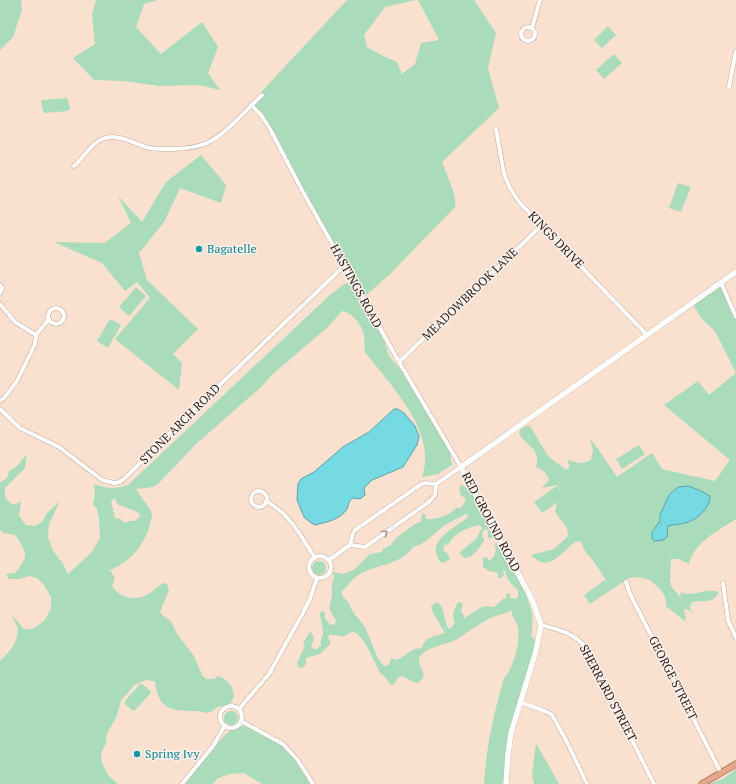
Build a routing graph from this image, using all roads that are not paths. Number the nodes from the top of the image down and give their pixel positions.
1 (540, 0) edge
2 (532, 28) dead end
3 (736, 51) edge
4 (729, 87) dead end
5 (262, 95) dead end
6 (251, 105) junction
7 (496, 129) dead end
8 (74, 166) dead end
9 (542, 226) junction
10 (345, 265) junction
11 (736, 272) edge
12 (721, 283) junction
13 (0, 284) edge
14 (0, 294) edge
15 (0, 304) edge
16 (736, 317) edge
17 (49, 319) dead end
18 (36, 335) junction
19 (647, 335) junction
20 (399, 362) junction
21 (0, 401) edge
22 (0, 408) edge
23 (461, 467) junction
24 (436, 484) junction
25 (266, 501) dead end
26 (350, 546) junction
27 (315, 558) junction
28 (329, 560) junction
29 (316, 578) junction
30 (626, 582) dead end
31 (723, 583) dead end
32 (541, 625) junction
33 (736, 638) edge
34 (520, 702) junction
35 (239, 710) junction
36 (241, 722) junction
37 (225, 725) junction
38 (736, 764) edge
39 (721, 773) junction
40 (182, 784) edge
41 (313, 784) edge
42 (506, 784) edge
43 (587, 784) edge
44 (654, 784) edge
45 (702, 784) edge

1 - 2 street
3 - 4 street
5 - 6 street
6 - 8 street
6 - 10 street, HASTINGS ROAD
7 - 9 street, KINGS DRIVE
9 - 19 street, KINGS DRIVE
9 - 20 street, MEADOWBROOK LANE
10 - 20 street, HASTINGS ROAD
10 - 22 street, STONE ARCH ROAD
11 - 12 street, RED GROUND ROAD
12 - 16 street
12 - 19 street, RED GROUND ROAD
13 - 14 street
15 - 18 street
17 - 18 street
18 - 21 street
19 - 23 street, RED GROUND ROAD
20 - 23 street, HASTINGS ROAD
23 - 24 street
23 - 32 street, RED GROUND ROAD
24 - 26 street
26 -> 24 street
25 - 27 street
26 - 28 street
27 - 28 street
27 - 29 street
28 - 29 street
29 - 35 street
30 - 39 street, GEORGE STREET
31 - 33 street
32 - 34 street
32 - 44 street, SHERRARD STREET
34 - 42 street
34 - 43 street
35 - 36 street
35 - 37 street
36 - 37 street
36 - 41 street
37 - 40 street
38 - 39 main road
39 - 45 main road

